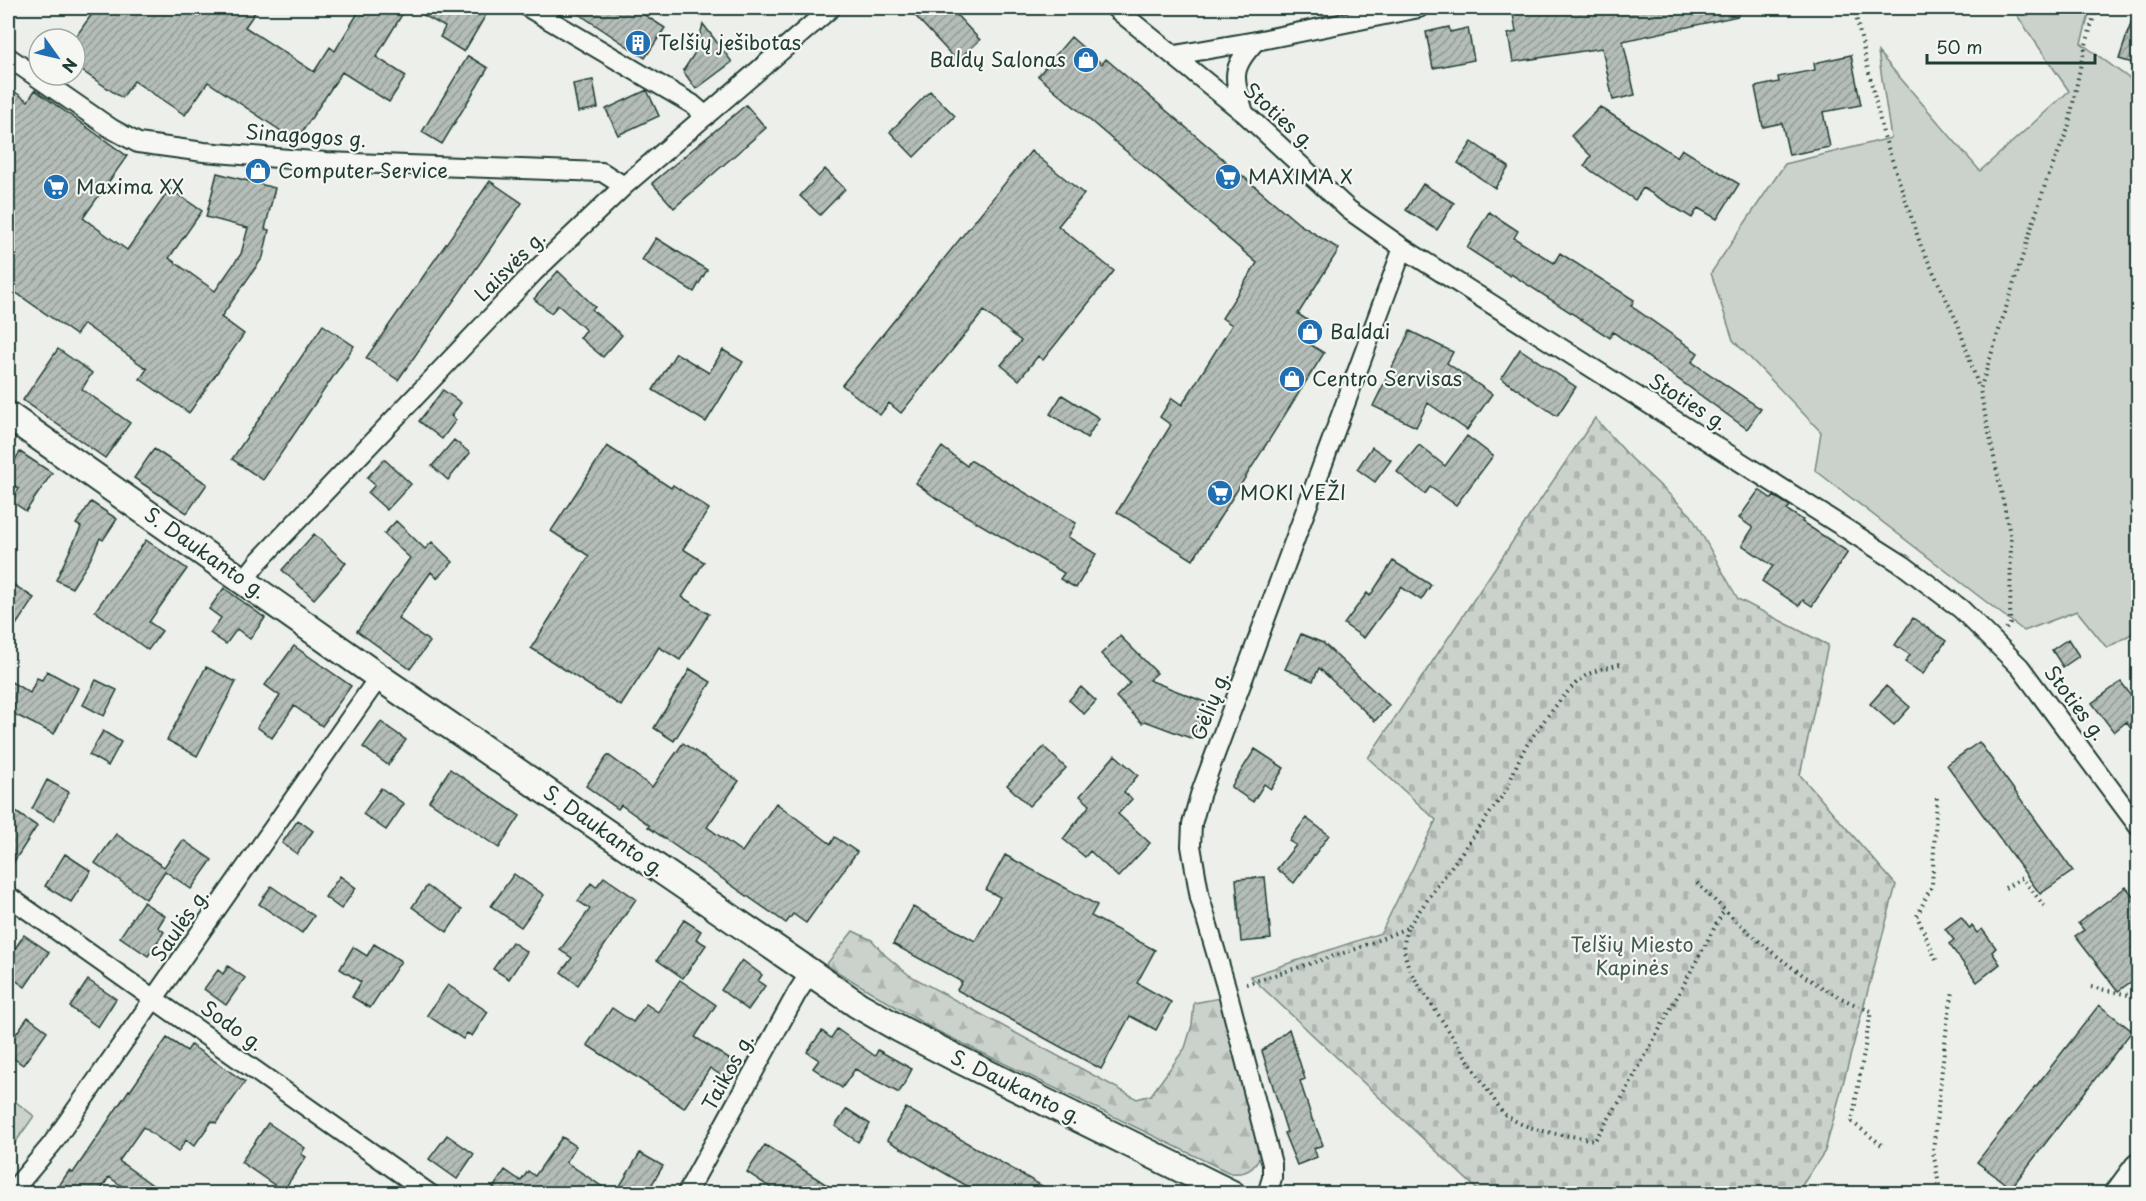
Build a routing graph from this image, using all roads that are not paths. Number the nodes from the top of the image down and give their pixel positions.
1 (530, 8) edge
2 (831, 8) edge
3 (1115, 8) edge
4 (1419, 8) edge
5 (1256, 41) junction
6 (1174, 55) junction
7 (8, 57) edge
8 (1244, 113) junction
9 (706, 116) junction
10 (624, 186) junction
11 (1403, 248) junction
12 (8, 415) edge
13 (244, 580) junction
14 (379, 677) junction
15 (2139, 826) edge
16 (8, 896) edge
17 (810, 973) junction
18 (155, 1000) junction
19 (2139, 1167) edge
20 (10, 1194) edge
21 (430, 1194) edge
22 (686, 1194) edge
23 (1232, 1194) edge
24 (1267, 1194) edge
25 (2118, 1194) edge

1 - 9 street
2 - 9 street, Laisvės g.
3 - 6 street, Stoties g.
4 - 5 street
5 - 6 street
5 - 8 street
6 - 8 street, Stoties g.
7 - 10 street, Sinagogos g.
8 - 11 street, Stoties g.
9 - 10 street, Laisvės g.
10 - 13 street, Laisvės g.
11 - 15 street, Stoties g.
11 - 24 street, Gėlių g.
12 - 13 main road, S. Daukanto g.
13 - 14 main road, S. Daukanto g.
14 - 17 main road, S. Daukanto g.
14 - 18 street, Saulės g.
16 - 18 street, Sodo g.
17 - 22 street, Taikos g.
17 - 23 main road, S. Daukanto g.
18 - 20 street, Saulės g.
18 - 21 street, Sodo g.
19 - 25 main road

